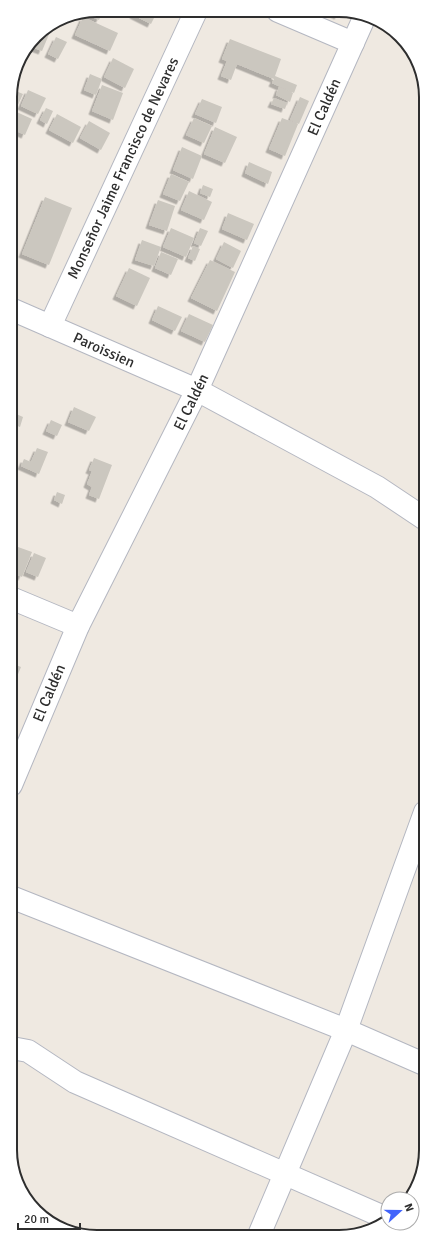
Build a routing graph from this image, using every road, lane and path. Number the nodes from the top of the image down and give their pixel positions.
1 (193, 17) edge
2 (292, 17) edge
3 (363, 21) edge
4 (353, 43) junction
5 (17, 312) edge
6 (50, 326) junction
7 (197, 390) junction
8 (419, 515) edge
9 (17, 601) edge
10 (78, 626) junction
11 (17, 770) edge
12 (419, 829) edge
13 (17, 899) edge
14 (346, 1030) junction
15 (17, 1049) edge
16 (419, 1061) edge
17 (286, 1173) junction
18 (380, 1215) edge
19 (261, 1230) edge

1 - 6 street, Monseñor Jaime Francisco de Nevares
2 - 4 street
3 - 4 street, El Caldén
4 - 7 street, El Caldén
5 - 6 street, Paroissien
6 - 7 street, Paroissien
7 - 8 street, Paroissien
7 - 10 street, El Caldén
9 - 10 street
10 - 11 street, El Caldén
12 - 14 street
13 - 14 street
14 - 16 street
14 - 17 street
15 - 17 street
17 - 18 street
17 - 19 street

